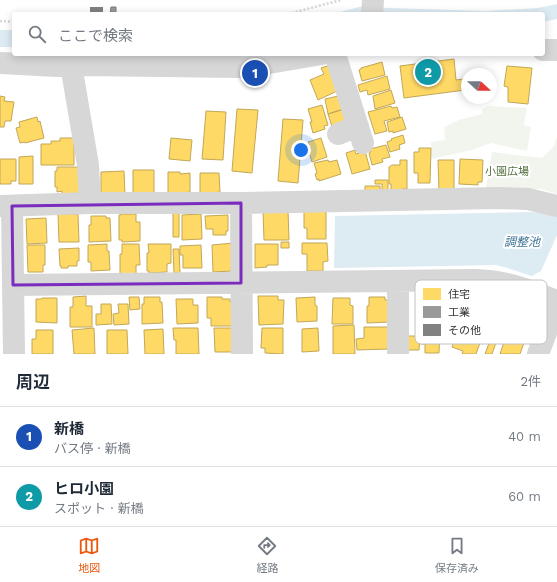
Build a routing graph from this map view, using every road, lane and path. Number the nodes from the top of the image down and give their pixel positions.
1 (341, 0) edge
2 (373, 0) edge
3 (296, 12) edge
4 (372, 12) edge
5 (0, 21) edge
6 (12, 22) edge
7 (545, 50) edge
8 (557, 50) edge
9 (310, 56) edge
10 (336, 56) edge
11 (80, 60) edge
12 (0, 63) edge
13 (338, 134) dead end
14 (90, 203) junction
15 (240, 203) junction
16 (6, 206) edge
17 (557, 206) edge
18 (398, 282) junction
19 (415, 282) edge
20 (242, 283) junction
21 (13, 285) junction
22 (547, 298) edge
23 (557, 302) edge
24 (547, 329) edge
25 (542, 344) edge
26 (14, 354) edge
27 (242, 354) edge
28 (398, 354) edge
29 (538, 354) edge

1 - 3 path
2 - 4 street
5 - 6 path
7 - 8 street
9 - 11 street
10 - 13 street
11 - 12 street
11 - 14 street
14 - 15 street
14 - 16 street
15 - 17 street
15 - 20 street
16 - 21 street
18 - 19 street
18 - 20 street
18 - 28 street
20 - 21 street
20 - 27 street
21 - 26 street
22 - 23 street
23 - 24 street
25 - 29 street

